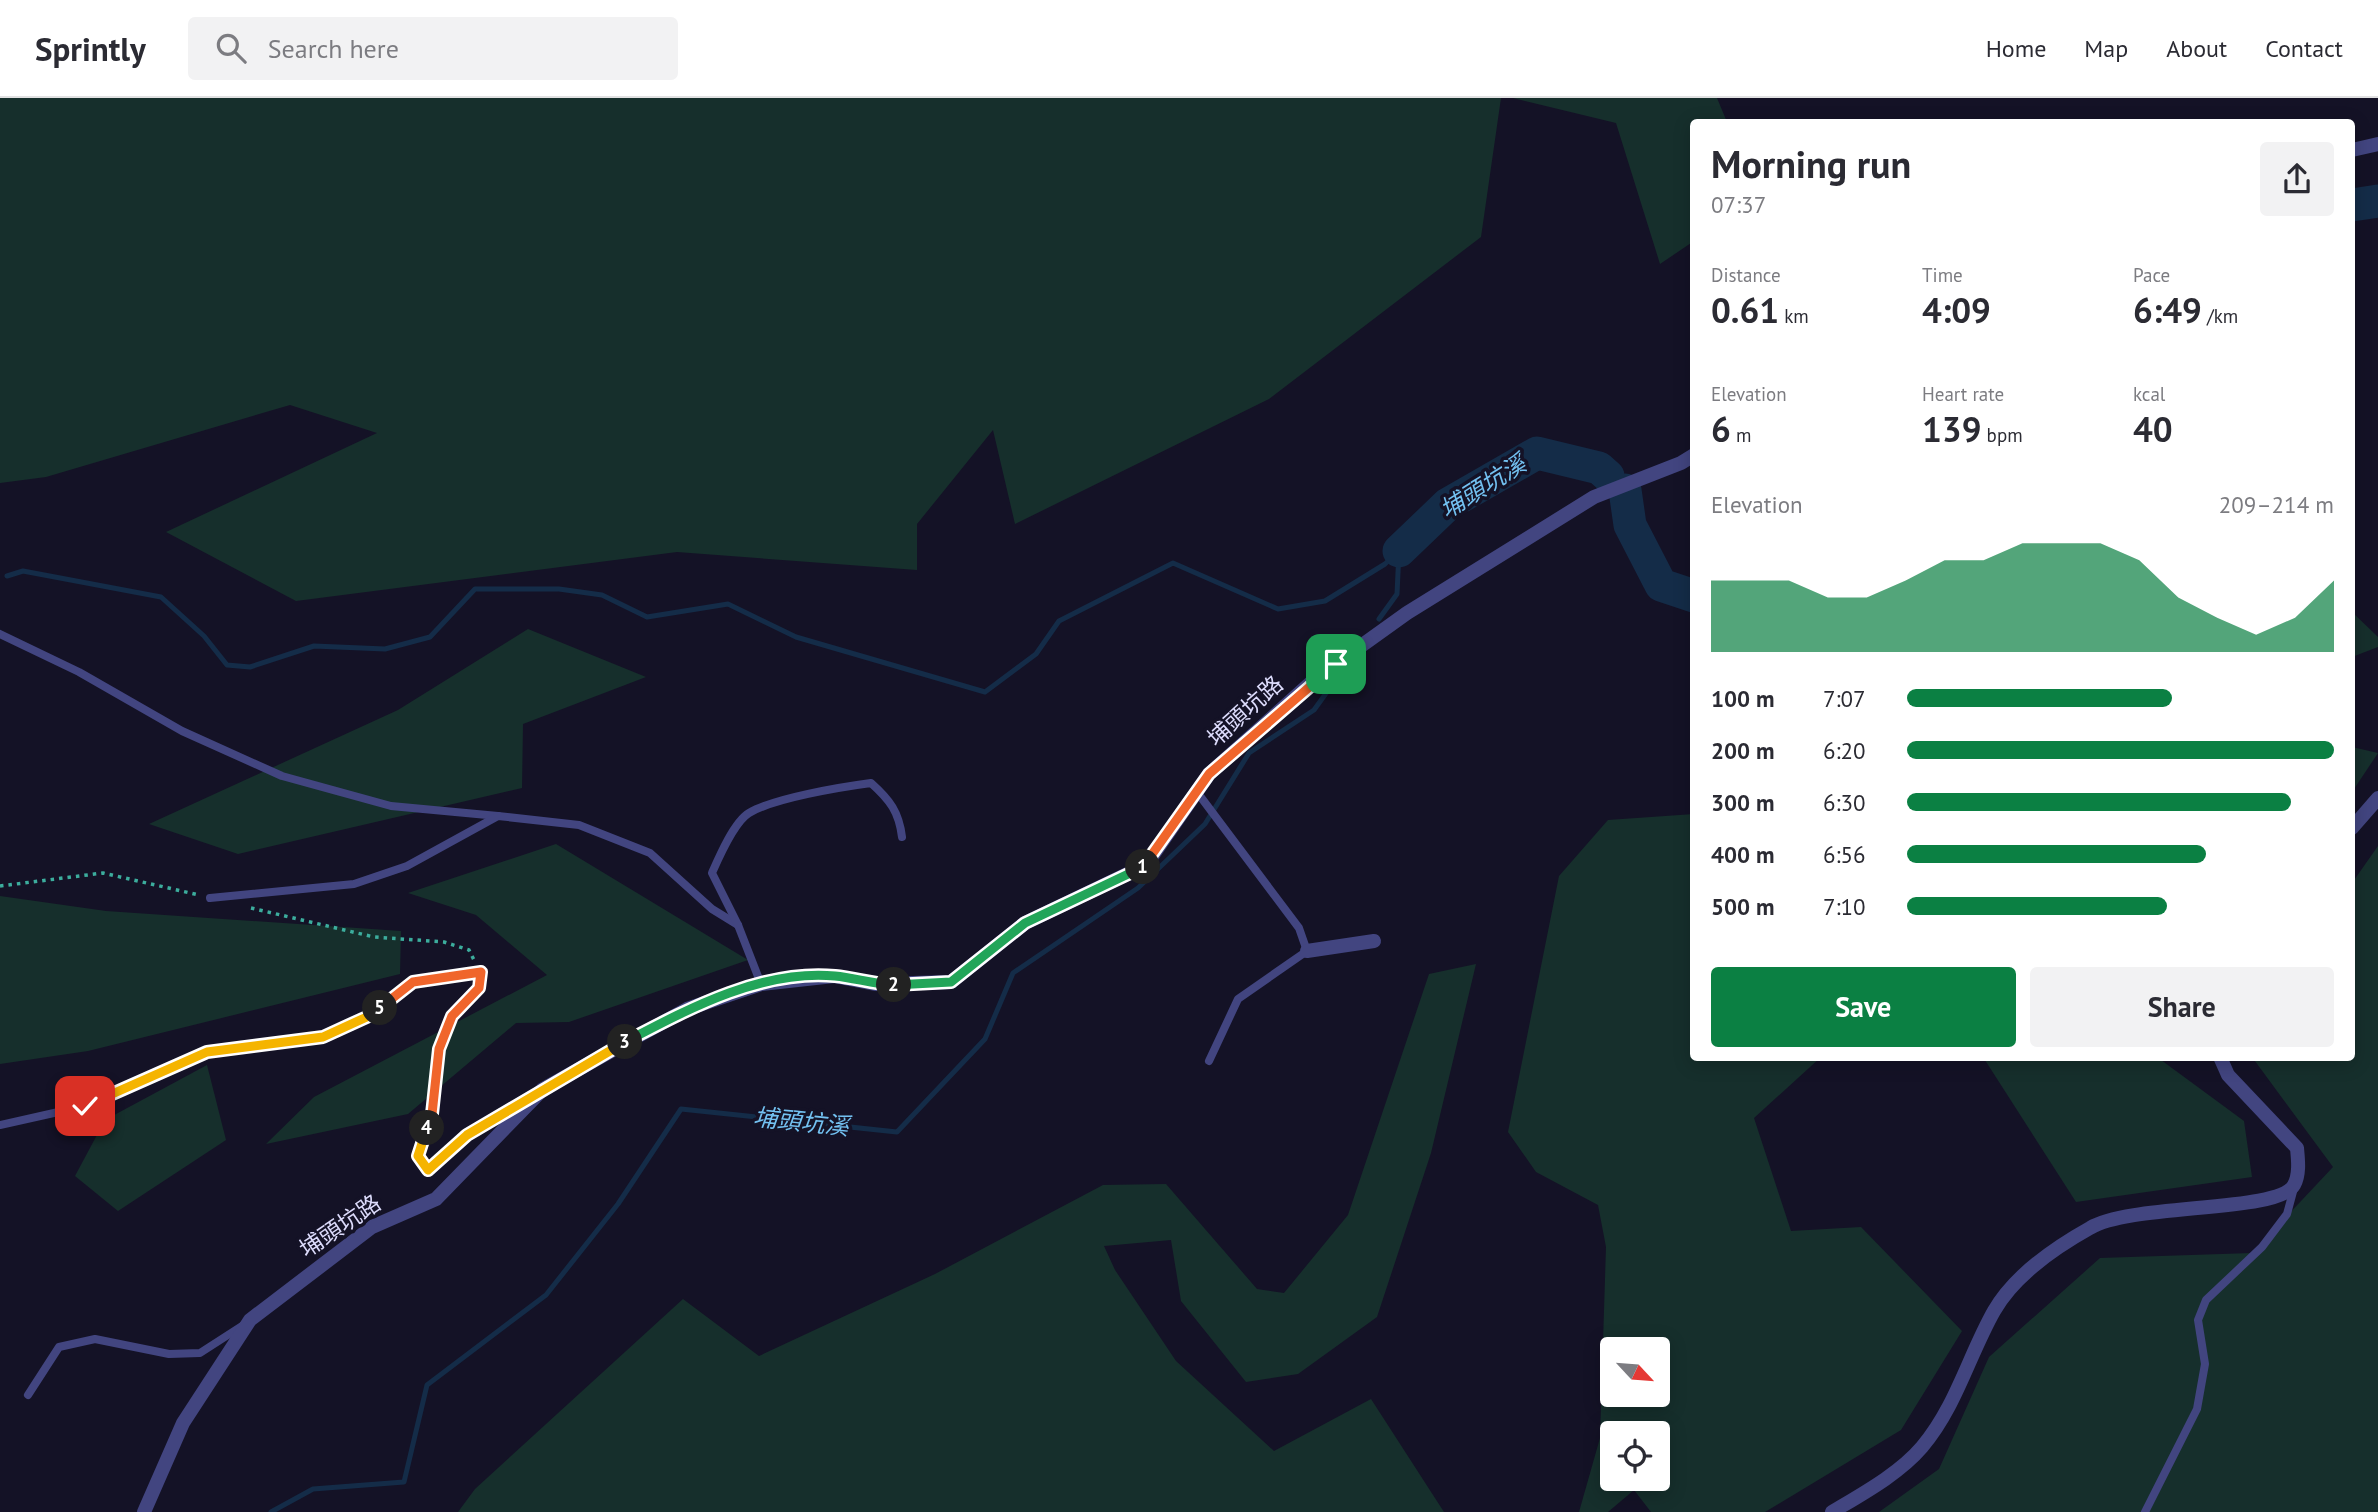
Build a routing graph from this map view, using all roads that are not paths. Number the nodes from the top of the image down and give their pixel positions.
1 (2378, 145) edge
2 (2355, 149) edge
3 (1690, 457) edge
4 (0, 634) edge
5 (1201, 797) junction
6 (2378, 798) edge
7 (498, 816) junction
8 (2355, 825) edge
9 (902, 837) dead end
10 (210, 898) road end
11 (738, 925) junction
12 (1374, 942) dead end
13 (1307, 951) junction
14 (481, 972) road end
15 (761, 984) junction
16 (1209, 1061) dead end
17 (2222, 1061) edge
18 (0, 1125) edge
19 (2294, 1185) junction
20 (250, 1320) junction
21 (28, 1395) dead end
22 (144, 1512) edge
23 (1832, 1512) edge
24 (2145, 1512) edge

1 - 2 street
3 - 5 street, 埔頭坑路
4 - 7 lane
5 - 13 lane
5 - 15 street, 埔頭坑路
6 - 8 street
7 - 10 lane
7 - 11 lane
9 - 11 lane
11 - 15 lane
12 - 13 street
13 - 16 lane
14 - 18 lane
15 - 20 street, 埔頭坑路
17 - 19 street
19 - 23 street
19 - 24 lane
20 - 21 lane
20 - 22 street, 埔頭坑路

